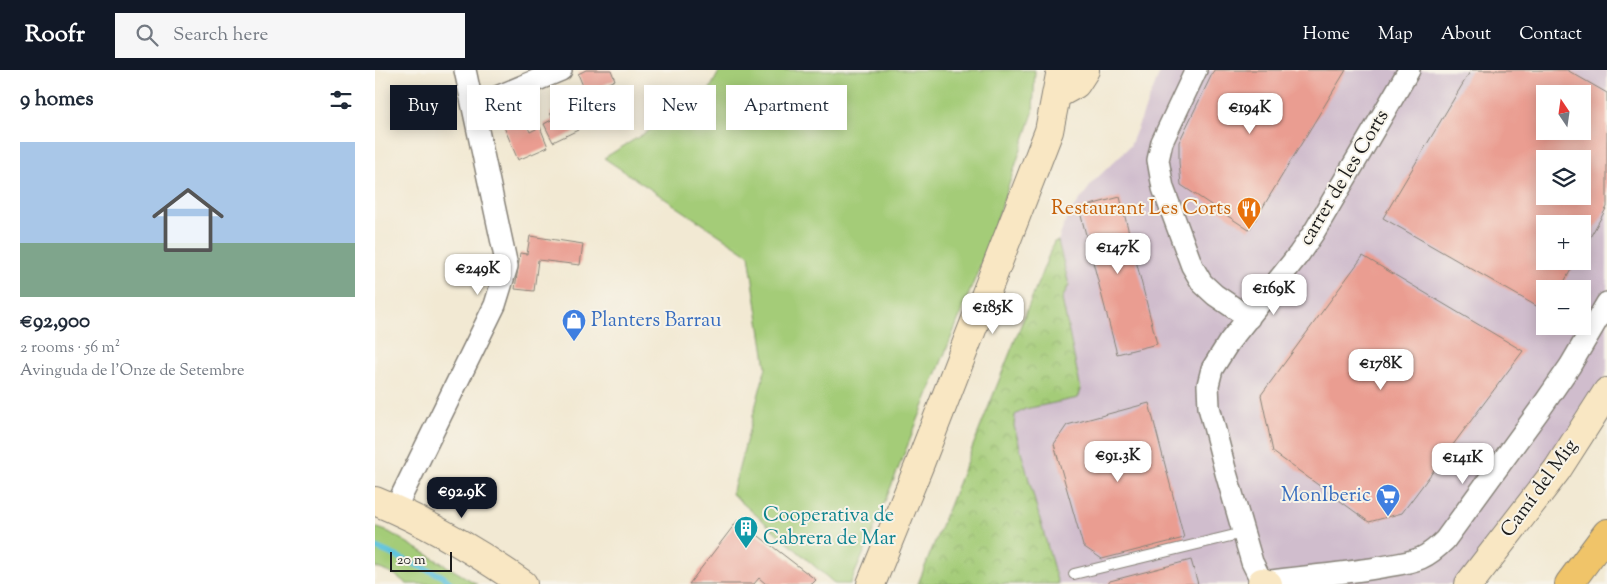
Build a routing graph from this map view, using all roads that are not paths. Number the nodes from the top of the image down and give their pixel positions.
1 (465, 70) edge
2 (561, 70) edge
3 (1085, 70) edge
4 (1196, 70) edge
5 (1409, 70) edge
6 (1059, 82) edge
7 (525, 85) edge
8 (1607, 303) edge
9 (1249, 318) junction
10 (1607, 392) edge
11 (1607, 425) edge
12 (385, 505) edge
13 (1243, 533) junction
14 (1607, 533) edge
15 (1074, 574) dead end
16 (1264, 583) edge
17 (523, 584) edge
18 (871, 584) edge
19 (1469, 584) edge
20 (1489, 584) edge
21 (1569, 584) edge

1 - 12 street
2 - 7 street
3 - 6 street
4 - 9 street
5 - 9 street, carrer de les Corts
6 - 18 street
8 - 16 street
9 - 13 street, carrer de les Corts
10 - 19 street, Camí del Mig
11 - 20 street, Camí del Mig
12 - 17 street
13 - 15 lane
13 - 16 street, carrer de les Corts
14 - 21 highway

